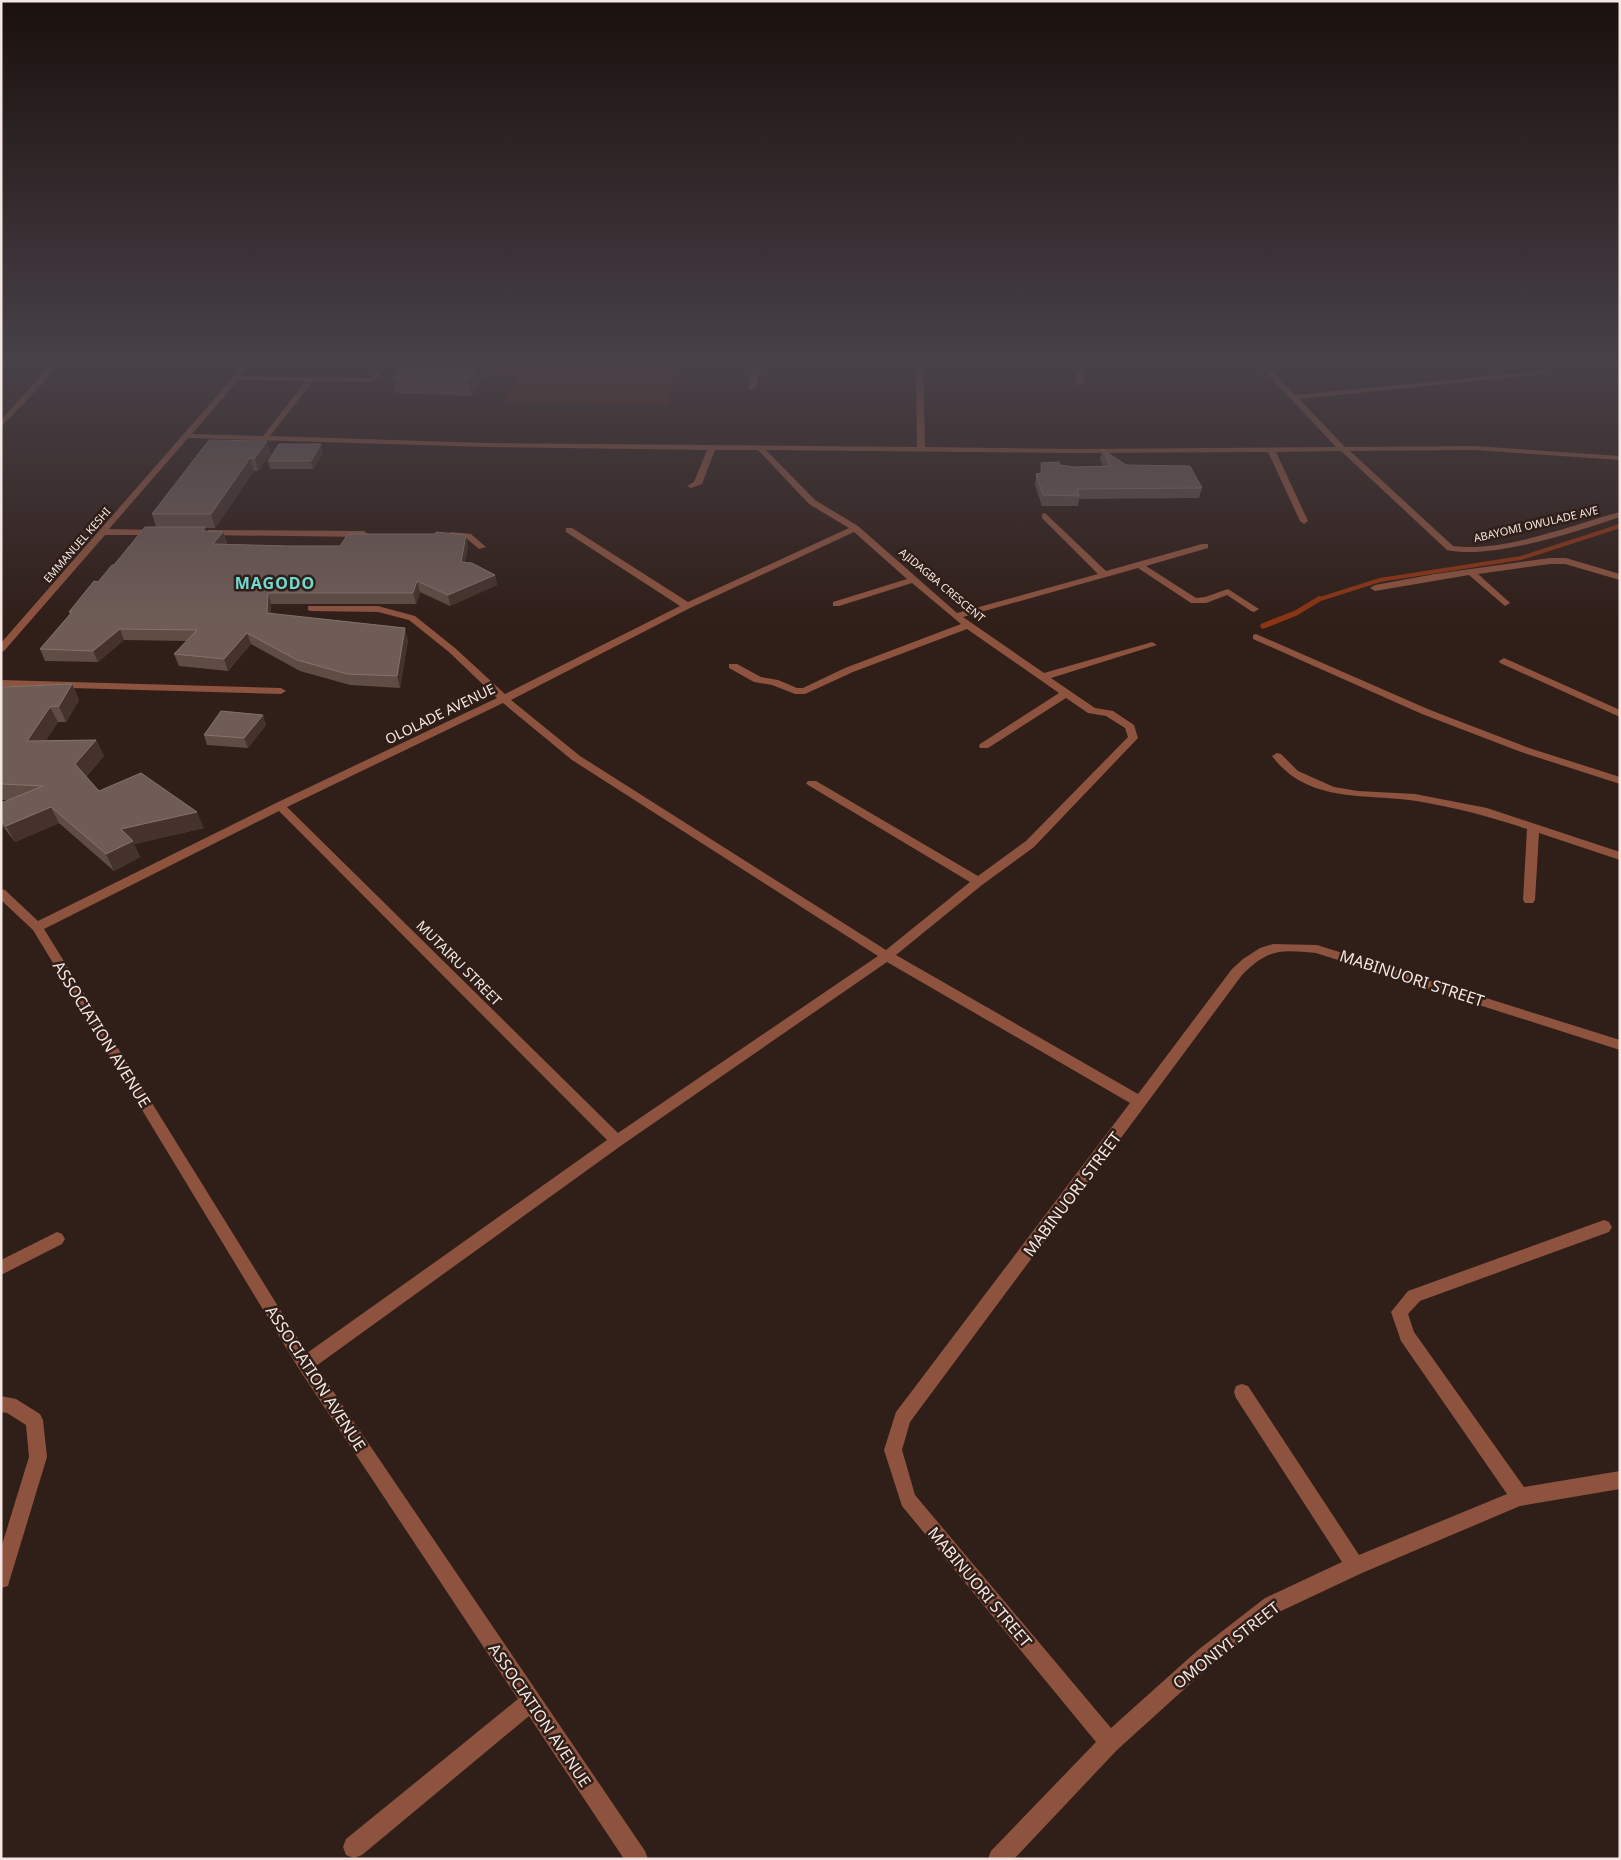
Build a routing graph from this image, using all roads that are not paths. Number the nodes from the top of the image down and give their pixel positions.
1 (174, 452) edge
2 (710, 452) edge
3 (764, 452) edge
4 (1272, 452) edge
5 (1346, 452) edge
6 (1529, 452) edge
7 (1620, 458) edge
8 (691, 486) dead end
9 (1620, 514) edge
10 (1045, 516) dead end
11 (1304, 520) dead end
12 (855, 528) junction
13 (569, 530) dead end
14 (104, 532) junction
15 (167, 533) edge
16 (196, 533) edge
17 (372, 534) edge
18 (440, 534) edge
19 (1205, 546) dead end
20 (482, 547) dead end
21 (1139, 565) junction
22 (1472, 573) junction
23 (1104, 575) junction
24 (1620, 577) edge
25 (915, 579) junction
26 (1375, 588) dead end
27 (1505, 603) dead end
28 (836, 604) dead end
29 (687, 606) junction
30 (311, 608) dead end
31 (1254, 609) dead end
32 (955, 616) junction
33 (968, 625) junction
34 (1256, 637) dead end
35 (1152, 645) dead end
36 (1, 649) edge
37 (1504, 661) dead end
38 (733, 666) dead end
39 (1043, 677) junction
40 (1, 683) edge
41 (281, 692) dead end
42 (1066, 693) junction
43 (504, 699) junction
44 (1620, 714) edge
45 (984, 746) dead end
46 (1277, 756) dead end
47 (1620, 781) edge
48 (812, 783) dead end
49 (280, 806) junction
50 (1533, 829) junction
51 (1620, 856) edge
52 (978, 882) junction
53 (1, 893) edge
54 (1528, 900) dead end
55 (37, 927) junction
56 (887, 956) junction
57 (1620, 1045) edge
58 (1140, 1102) junction
59 (617, 1141) junction
60 (1604, 1227) dead end
61 (57, 1240) dead end
62 (1, 1268) edge
63 (305, 1364) junction
64 (1242, 1392) dead end
65 (1, 1404) edge
66 (1620, 1480) edge
67 (1520, 1497) junction
68 (1355, 1566) junction
69 (1, 1578) edge
70 (531, 1702) junction
71 (1110, 1743) junction
72 (354, 1847) dead end
73 (637, 1859) edge
74 (1000, 1859) edge

1 - 14 street, EMMANUEL KESHI
2 - 8 street
3 - 12 street, AJIDAGBA CRESCENT
4 - 11 street
5 - 9 street, ABAYOMI OWULADE AVE
6 - 7 street
10 - 23 street
12 - 25 street, AJIDAGBA CRESCENT
12 - 29 street, OLOLADE AVENUE
13 - 29 street
14 - 15 street
14 - 36 street, EMMANUEL KESHI
16 - 17 street
18 - 20 street
19 - 21 street
21 - 23 street
21 - 31 street
22 - 24 street
22 - 26 street
22 - 27 street
23 - 32 street
25 - 28 street
25 - 32 street, AJIDAGBA CRESCENT
29 - 43 street, OLOLADE AVENUE
30 - 43 street
32 - 33 street, AJIDAGBA CRESCENT
33 - 38 street
33 - 39 street, AJIDAGBA CRESCENT
34 - 47 street
35 - 39 street
37 - 44 street
39 - 42 street, AJIDAGBA CRESCENT
40 - 41 street
42 - 45 street
42 - 52 street, AJIDAGBA CRESCENT
43 - 49 street, OLOLADE AVENUE
43 - 56 street
46 - 50 street
48 - 52 street
49 - 55 street, OLOLADE AVENUE
49 - 59 street, MUTAIRU STREET
50 - 51 street
50 - 54 street
52 - 56 street
53 - 55 street, ASSOCIATION AVENUE
55 - 63 street, ASSOCIATION AVENUE
56 - 58 street
56 - 59 street
57 - 58 street, MABINUORI STREET
58 - 71 street, MABINUORI STREET
59 - 63 street
60 - 67 street
61 - 62 street
63 - 70 street, ASSOCIATION AVENUE
64 - 68 street
65 - 69 street
66 - 67 street, OMONIYI STREET
67 - 68 street, OMONIYI STREET
68 - 71 street, OMONIYI STREET
70 - 72 street
70 - 73 street, ASSOCIATION AVENUE
71 - 74 street, OMONIYI STREET

